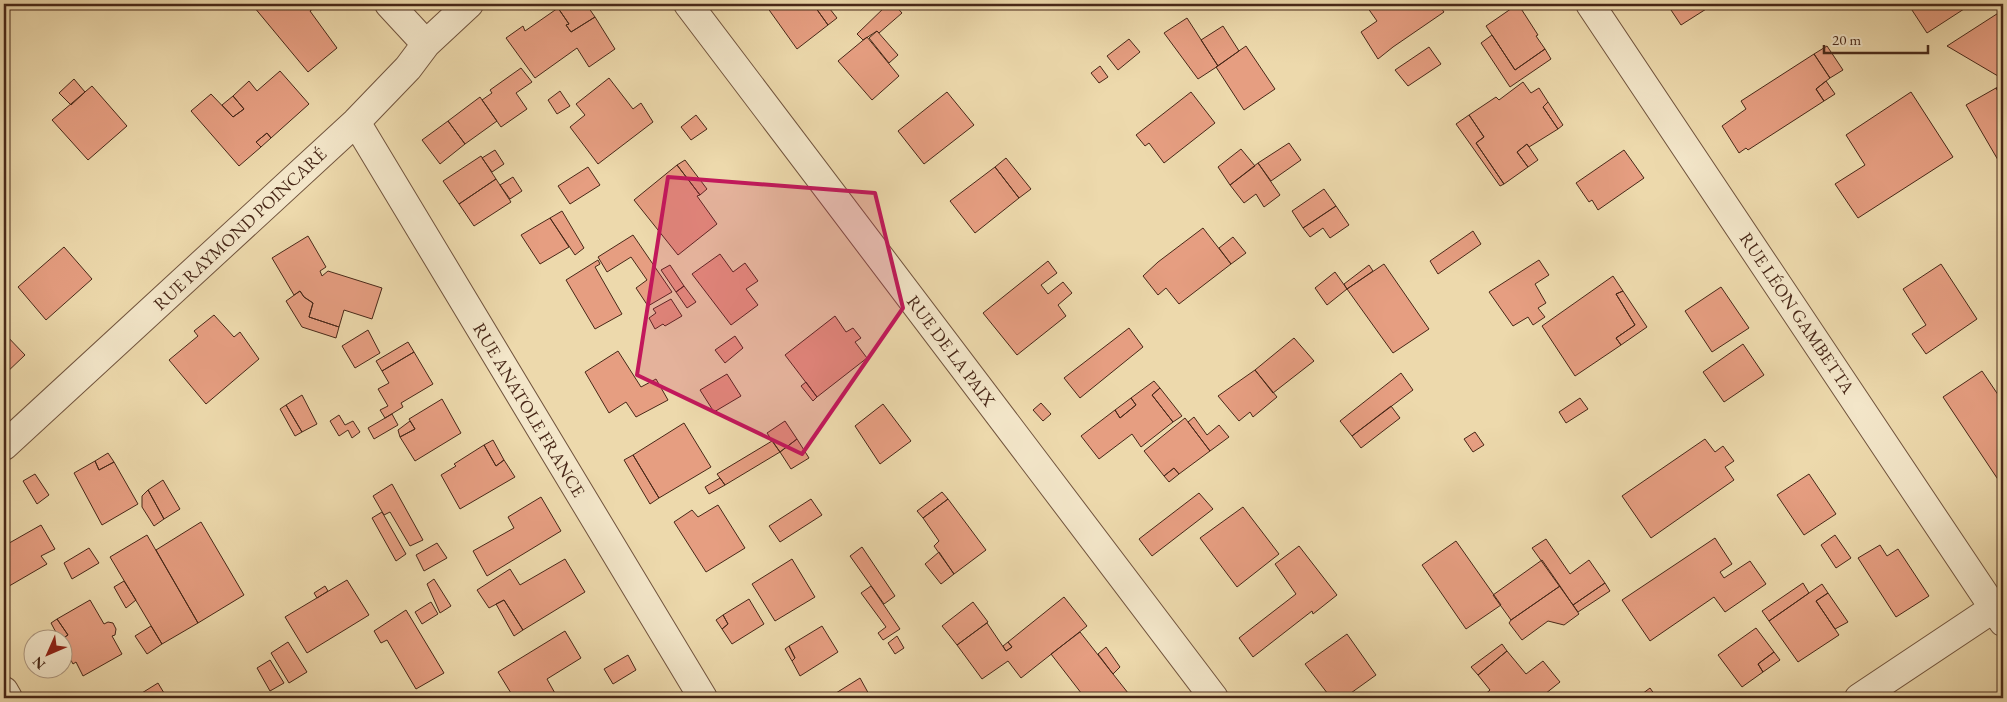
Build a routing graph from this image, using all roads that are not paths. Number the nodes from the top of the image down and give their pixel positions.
1 (388, 4) edge
2 (469, 4) edge
3 (688, 4) edge
4 (1590, 4) edge
5 (426, 44) junction
6 (356, 122) junction
7 (4, 446) edge
8 (1998, 615) edge
9 (4, 691) edge
10 (8, 698) edge
11 (703, 698) edge
12 (1214, 698) edge
13 (1859, 698) edge

1 - 5 street
2 - 5 street, RUE RAYMOND POINCARÉ
3 - 12 street, RUE DE LA PAIX
4 - 8 street, RUE LÉON GAMBETTA
5 - 6 street, RUE RAYMOND POINCARÉ
6 - 7 street, RUE RAYMOND POINCARÉ
6 - 11 street, RUE ANATOLE FRANCE
8 - 13 street
9 - 10 street

